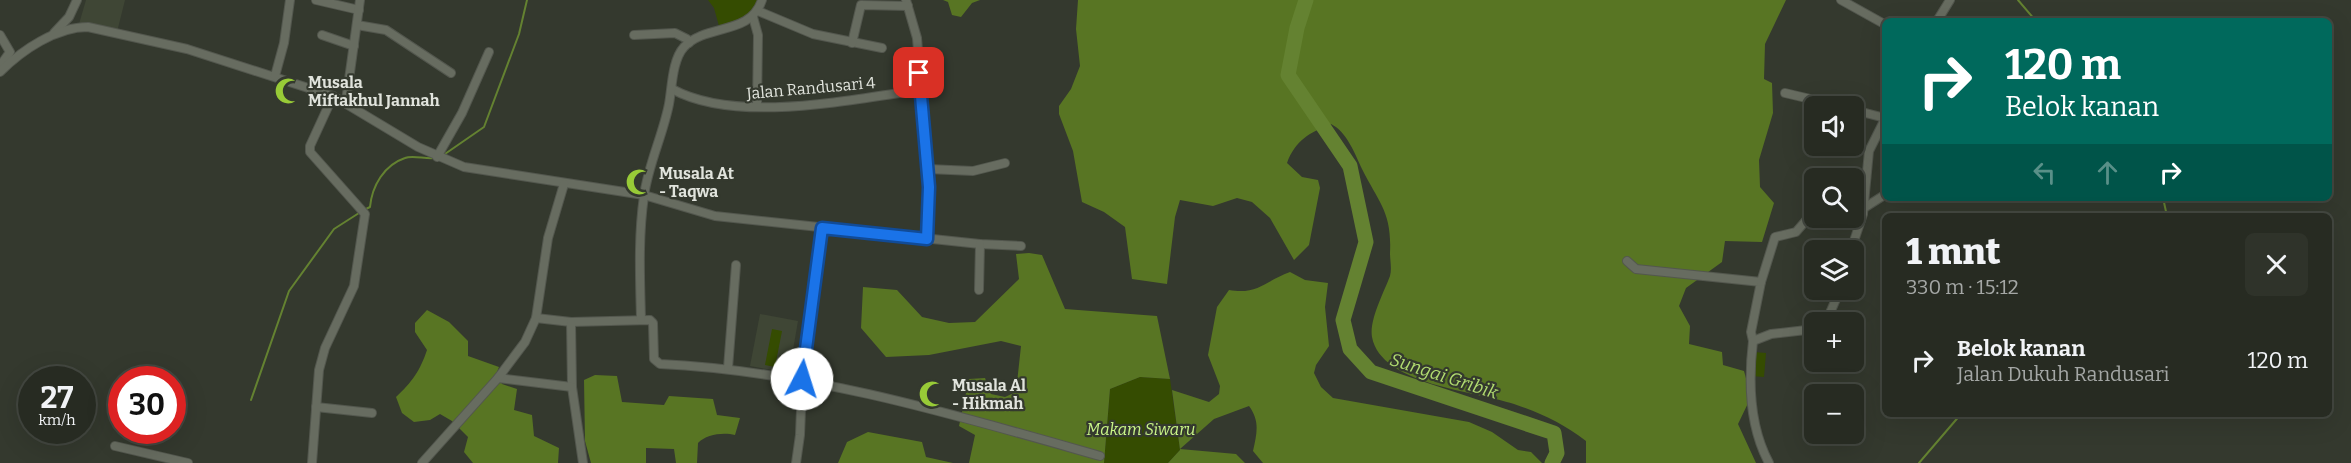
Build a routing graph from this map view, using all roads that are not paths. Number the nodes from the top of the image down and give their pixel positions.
1 (77, 0) edge
2 (290, 0) edge
3 (316, 0) edge
4 (360, 0) edge
5 (762, 0) edge
6 (1841, 0) edge
7 (1950, 0) edge
8 (907, 3) edge
9 (359, 10) junction
10 (756, 14) junction
11 (1939, 18) edge
12 (1882, 23) edge
13 (357, 25) junction
14 (0, 35) edge
15 (322, 35) dead end
16 (634, 35) dead end
17 (51, 37) junction
18 (689, 43) junction
19 (852, 44) junction
20 (34, 45) junction
21 (354, 46) junction
22 (882, 48) dead end
23 (10, 52) junction
24 (489, 52) dead end
25 (0, 66) edge
26 (0, 72) edge
27 (451, 73) dead end
28 (275, 76) junction
29 (672, 88) junction
30 (920, 90) junction
31 (1785, 93) dead end
32 (333, 96) junction
33 (1804, 97) edge
34 (345, 101) junction
35 (757, 107) junction
36 (1864, 112) edge
37 (1882, 116) edge
38 (1882, 123) edge
39 (438, 158) junction
40 (1005, 163) dead end
41 (928, 169) junction
42 (564, 184) junction
43 (644, 195) junction
44 (1882, 197) edge
45 (1864, 211) joint
46 (1804, 223) edge
47 (822, 228) junction
48 (927, 239) junction
49 (981, 244) junction
50 (1021, 246) dead end
51 (1627, 261) dead end
52 (735, 265) dead end
53 (1761, 282) junction
54 (978, 290) dead end
55 (536, 318) junction
56 (641, 319) junction
57 (571, 322) junction
58 (1804, 330) edge
59 (1753, 342) junction
60 (728, 368) junction
61 (498, 378) junction
62 (802, 379) junction
63 (572, 387) junction
64 (316, 406) junction
65 (372, 413) dead end
66 (115, 446) dead end
67 (1100, 456) dead end
68 (188, 463) edge
69 (312, 463) edge
70 (422, 463) edge
71 (583, 463) edge
72 (796, 463) edge
73 (1768, 463) edge

1 - 17 street
2 - 28 street
3 - 9 street
4 - 9 street
5 - 10 street
6 - 12 street
7 - 11 street
8 - 19 street
8 - 30 street
9 - 13 street
10 - 18 street
10 - 19 street
10 - 35 street
13 - 21 street
13 - 27 street
14 - 23 street
15 - 21 street
16 - 18 street
17 - 20 street
17 - 28 street
18 - 29 street
19 - 22 street
20 - 23 street
20 - 26 street
21 - 34 street
23 - 25 street
24 - 39 street
28 - 32 street
29 - 35 street, Jalan Randusari 4
29 - 43 street
30 - 35 street, Jalan Randusari 4
30 - 41 street
31 - 33 street
32 - 34 street
32 - 64 street
34 - 39 street
36 - 37 street
38 - 45 street
39 - 42 street
40 - 41 street
41 - 48 street
42 - 43 street
42 - 55 street
43 - 47 street
43 - 56 street
44 - 45 street
46 - 53 street
47 - 48 street
47 - 62 street
48 - 49 street
49 - 50 street
49 - 54 street
51 - 53 street
52 - 60 street
53 - 59 street
55 - 57 street
55 - 61 street
56 - 57 street
56 - 60 street
57 - 63 street
58 - 59 street
59 - 73 street
60 - 62 street
61 - 63 street
61 - 70 street
62 - 67 street
62 - 72 street
63 - 71 street
64 - 65 street
64 - 69 street
66 - 68 street

